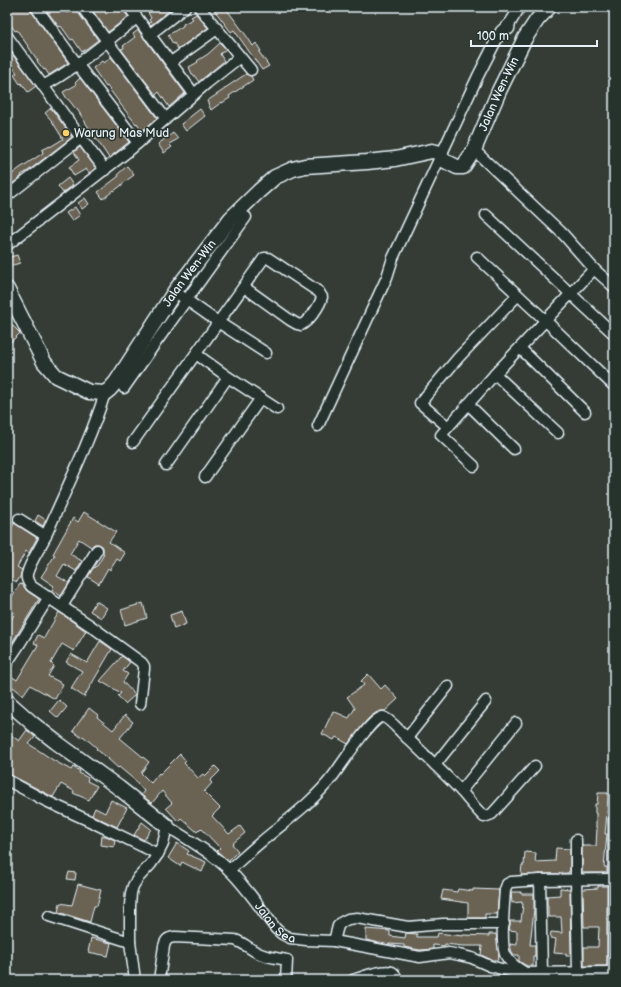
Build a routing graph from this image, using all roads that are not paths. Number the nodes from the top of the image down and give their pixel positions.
1 (36, 7) edge
2 (82, 7) edge
3 (129, 7) edge
4 (185, 7) edge
5 (199, 7) edge
6 (520, 7) edge
7 (549, 7) edge
8 (137, 18) junction
9 (217, 29) junction
10 (150, 35) junction
11 (7, 36) edge
12 (106, 41) junction
13 (240, 57) junction
14 (171, 62) junction
15 (77, 64) junction
16 (251, 70) dead end
17 (43, 86) junction
18 (194, 94) junction
19 (166, 119) junction
20 (81, 138) junction
21 (138, 143) junction
22 (474, 150) junction
23 (443, 157) junction
24 (105, 170) junction
25 (7, 196) edge
26 (486, 215) dead end
27 (246, 217) dead end
28 (7, 245) edge
29 (477, 257) dead end
30 (594, 269) junction
31 (244, 287) junction
32 (614, 287) edge
33 (7, 289) edge
34 (175, 291) junction
35 (570, 294) junction
36 (518, 295) junction
37 (187, 300) junction
38 (546, 320) junction
39 (218, 322) junction
40 (614, 334) edge
41 (520, 348) junction
42 (266, 353) dead end
43 (196, 354) junction
44 (495, 374) junction
45 (228, 377) junction
46 (614, 386) edge
47 (124, 388) dead end
48 (105, 393) junction
49 (262, 398) junction
50 (468, 404) junction
51 (277, 409) dead end
52 (585, 412) dead end
53 (318, 426) dead end
54 (448, 427) junction
55 (558, 434) dead end
56 (133, 442) dead end
57 (514, 449) dead end
58 (166, 465) dead end
59 (474, 466) dead end
60 (205, 477) dead end
61 (19, 519) dead end
62 (46, 536) junction
63 (97, 550) dead end
64 (48, 597) junction
65 (62, 606) junction
66 (7, 662) edge
67 (448, 686) dead end
68 (7, 701) edge
69 (486, 701) dead end
70 (140, 704) dead end
71 (516, 722) dead end
72 (407, 738) junction
73 (435, 765) junction
74 (535, 766) dead end
75 (7, 780) edge
76 (461, 791) junction
77 (614, 820) edge
78 (167, 826) junction
79 (576, 840) dead end
80 (158, 854) junction
81 (229, 870) junction
82 (576, 879) junction
83 (614, 879) edge
84 (540, 880) junction
85 (49, 916) dead end
86 (504, 924) junction
87 (334, 941) junction
88 (130, 942) junction
89 (578, 972) junction
90 (542, 973) junction
91 (526, 974) junction
92 (613, 975) edge
93 (135, 980) edge
94 (138, 980) edge
95 (159, 980) edge
96 (286, 980) edge
97 (353, 980) edge
98 (397, 980) edge

1 - 15 street
2 - 12 street
3 - 8 street
4 - 10 street
5 - 9 street
6 - 23 street
7 - 22 street, Jalan Wen-Win
8 - 10 street
8 - 12 street
9 - 13 street
9 - 14 street
10 - 14 street
11 - 17 street
12 - 15 street
12 - 19 street
13 - 16 street
13 - 18 street
14 - 18 street
15 - 17 street
15 - 21 street
17 - 20 street
18 - 19 street
19 - 21 street
20 - 24 street
20 - 25 street
21 - 24 street
22 - 23 street, Jalan Wen-Win
22 - 30 street
23 - 34 street, Jalan Wen-Win
23 - 53 street
24 - 28 street
26 - 35 street
27 - 37 street
29 - 36 street
30 - 32 street
30 - 35 street
31 - 31 street
31 - 39 street
33 - 48 street
34 - 37 street
34 - 48 street, Jalan Wen-Win
35 - 38 street
35 - 40 street
36 - 38 street
36 - 54 street
37 - 39 street
37 - 47 street
38 - 41 street
38 - 46 street
39 - 42 street
39 - 43 street
41 - 44 street
41 - 52 street
43 - 45 street
43 - 56 street
44 - 50 street
44 - 55 street
45 - 49 street
45 - 58 street
48 - 62 street
49 - 51 street
49 - 60 street
50 - 54 street
50 - 57 street
54 - 59 street
61 - 62 street
62 - 64 street
63 - 65 street
64 - 65 street
64 - 66 street
65 - 70 street
67 - 72 street
68 - 78 street, Jalan Sea
69 - 73 street
71 - 76 street
72 - 73 street
72 - 81 street
73 - 76 street
74 - 76 street
75 - 80 street
77 - 83 street
78 - 80 street
78 - 81 street, Jalan Sea
79 - 82 street
80 - 88 street
81 - 87 street, Jalan Sea
82 - 83 street
82 - 84 street
82 - 89 street
83 - 92 street
84 - 86 street
84 - 90 street
85 - 88 street
86 - 87 street
86 - 91 street
87 - 91 street, Jalan Sea
88 - 93 street
89 - 90 street, Jalan Sea
89 - 92 street, Jalan Sea
90 - 91 street, Jalan Sea
93 - 94 street
95 - 96 street
97 - 98 street

